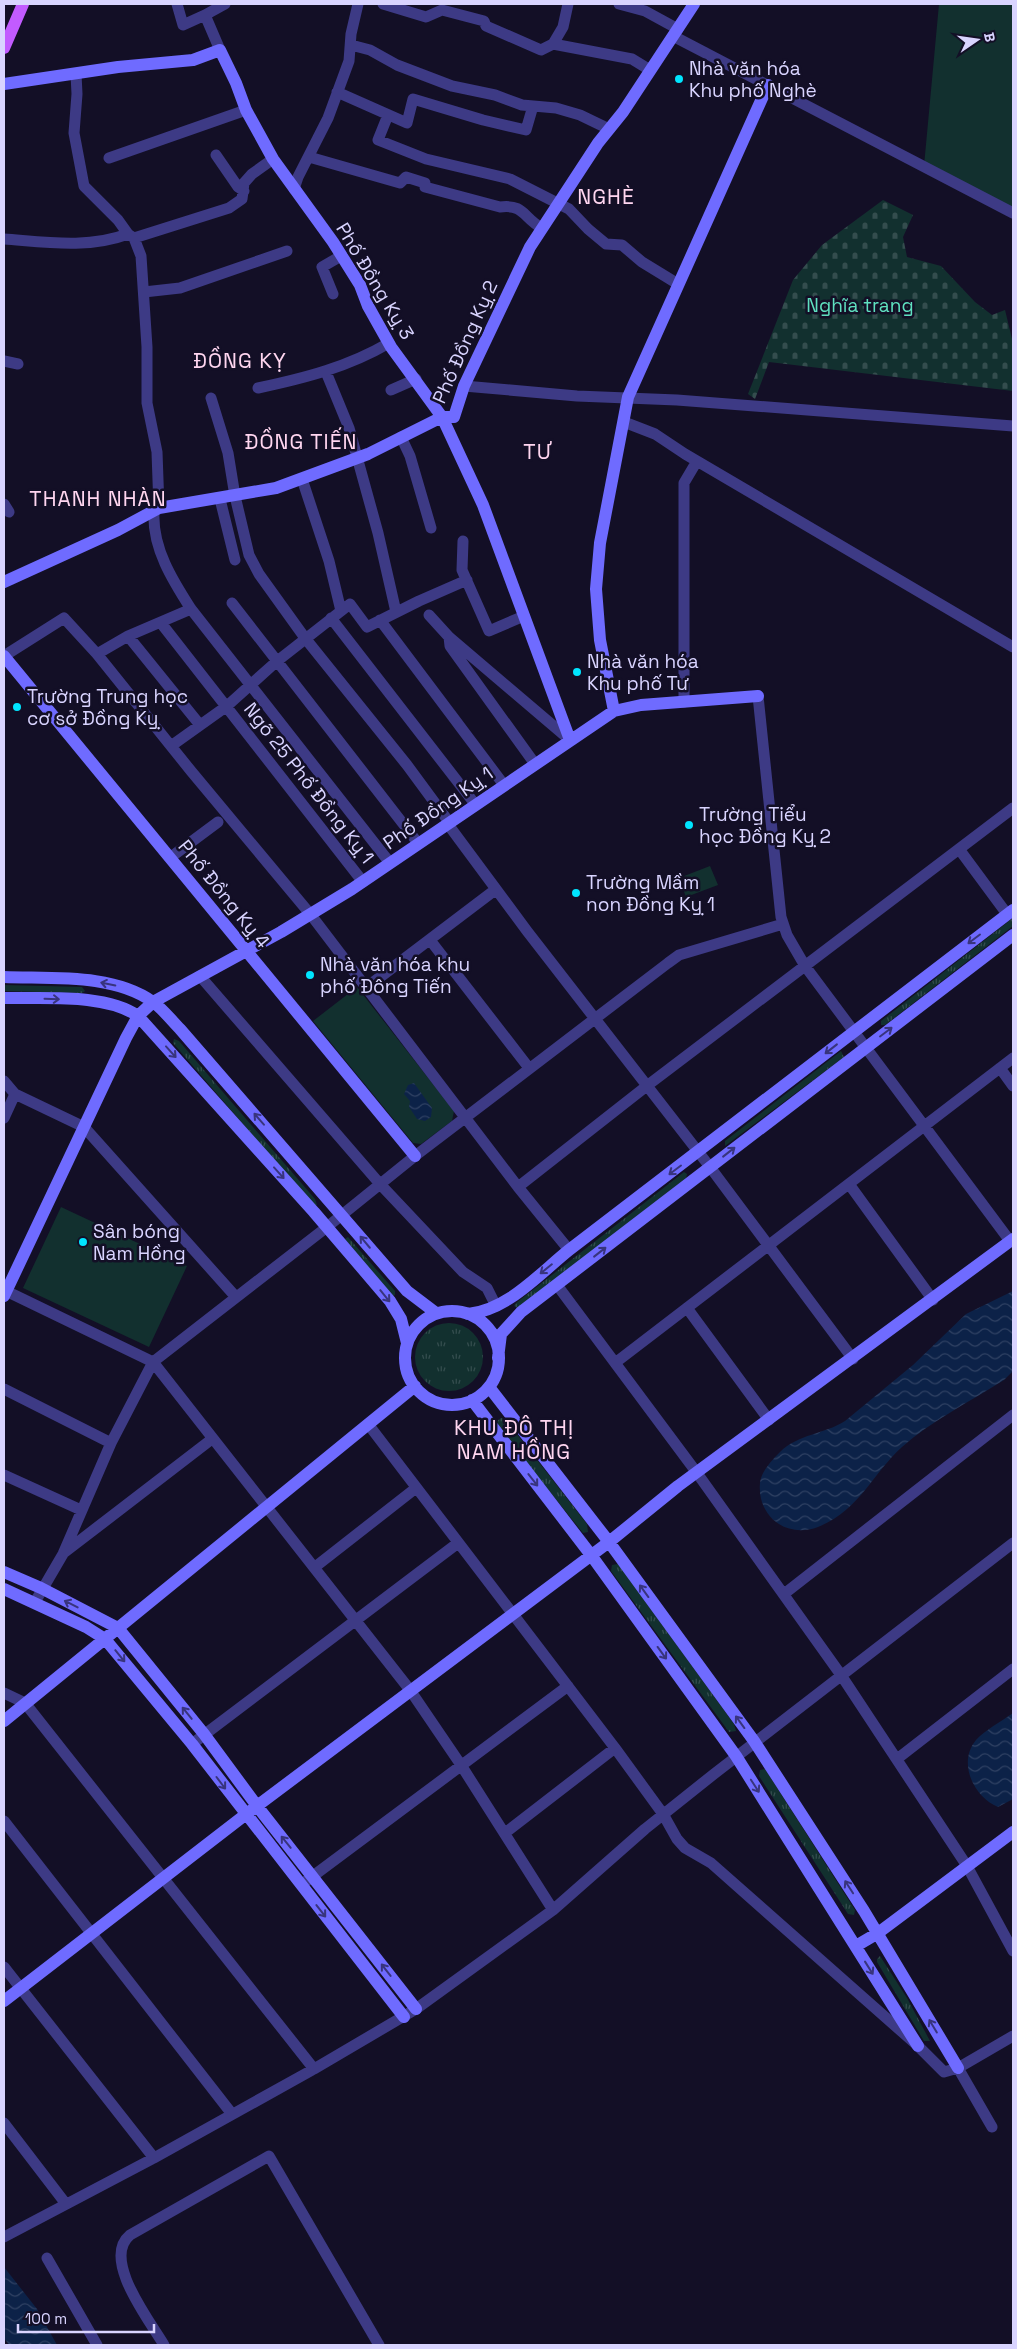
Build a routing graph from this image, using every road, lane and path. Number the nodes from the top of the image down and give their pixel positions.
1 (23, 4) edge
2 (177, 4) edge
3 (224, 4) edge
4 (358, 4) edge
5 (383, 4) edge
6 (568, 4) edge
7 (619, 4) edge
8 (694, 4) edge
9 (443, 7) edge
10 (205, 15) junction
11 (675, 33) junction
12 (553, 44) junction
13 (350, 46) junction
14 (4, 48) edge
15 (220, 50) junction
16 (650, 70) junction
17 (76, 74) junction
18 (4, 84) edge
19 (768, 85) junction
20 (337, 92) junction
21 (533, 106) junction
22 (246, 110) junction
23 (388, 115) junction
24 (609, 129) junction
25 (216, 155) dead end
26 (308, 157) junction
27 (109, 158) dead end
28 (273, 159) junction
29 (294, 189) junction
30 (244, 191) junction
31 (559, 202) junction
32 (1013, 213) edge
33 (542, 228) junction
34 (131, 236) junction
35 (4, 239) edge
36 (287, 251) dead end
37 (341, 256) junction
38 (678, 284) junction
39 (144, 292) junction
40 (333, 294) dead end
41 (389, 343) junction
42 (4, 361) edge
43 (18, 364) dead end
44 (326, 372) junction
45 (416, 379) junction
46 (464, 386) junction
47 (258, 388) dead end
48 (391, 390) dead end
49 (211, 398) dead end
50 (628, 398) junction
51 (442, 417) junction
52 (624, 422) junction
53 (1013, 426) edge
54 (401, 437) junction
55 (357, 458) junction
56 (697, 461) junction
57 (302, 479) junction
58 (235, 496) junction
59 (220, 498) junction
60 (157, 510) junction
61 (431, 528) dead end
62 (462, 541) dead end
63 (235, 560) dead end
64 (467, 580) junction
65 (4, 582) edge
66 (232, 604) dead end
67 (191, 610) junction
68 (396, 612) junction
69 (336, 614) junction
70 (429, 615) dead end
71 (524, 616) junction
72 (380, 620) junction
73 (161, 623) junction
74 (128, 636) junction
75 (449, 637) junction
76 (305, 638) junction
77 (1013, 647) edge
78 (97, 654) junction
79 (4, 656) edge
80 (276, 662) junction
81 (250, 683) junction
82 (758, 696) joint
83 (684, 702) junction
84 (227, 706) junction
85 (614, 710) junction
86 (200, 725) junction
87 (570, 740) junction
88 (171, 746) junction
89 (535, 764) junction
90 (504, 785) junction
91 (475, 804) junction
92 (1013, 808) edge
93 (218, 822) dead end
94 (448, 823) junction
95 (418, 844) junction
96 (959, 849) junction
97 (171, 857) junction
98 (390, 863) junction
99 (363, 882) junction
100 (495, 890) junction
101 (1010, 912) edge
102 (311, 914) junction
103 (783, 924) junction
104 (1013, 935) edge
105 (430, 940) junction
106 (246, 951) junction
107 (805, 966) junction
108 (200, 976) junction
109 (4, 977) edge
110 (366, 987) junction
111 (4, 998) edge
112 (153, 1002) junction
113 (138, 1016) junction
114 (595, 1017) junction
115 (853, 1032) junction
116 (865, 1048) junction
117 (1013, 1058) edge
118 (529, 1068) junction
119 (1000, 1068) junction
120 (4, 1081) edge
121 (648, 1085) junction
122 (1013, 1086) edge
123 (15, 1094) junction
124 (4, 1118) edge
125 (466, 1118) junction
126 (924, 1126) junction
127 (84, 1127) junction
128 (699, 1152) junction
129 (416, 1156) junction
130 (710, 1167) junction
131 (380, 1184) junction
132 (849, 1184) junction
133 (518, 1187) junction
134 (342, 1215) junction
135 (327, 1227) junction
136 (1012, 1240) edge
137 (769, 1245) junction
138 (569, 1250) junction
139 (557, 1285) junction
140 (5, 1293) edge
141 (235, 1296) junction
142 (932, 1300) junction
143 (496, 1306) junction
144 (687, 1308) junction
145 (436, 1313) junction
146 (468, 1314) junction
147 (407, 1343) junction
148 (498, 1358) junction
149 (853, 1359) junction
150 (153, 1362) junction
151 (615, 1363) junction
152 (415, 1386) junction
153 (488, 1387) junction
154 (4, 1389) edge
155 (472, 1400) junction
156 (1013, 1415) edge
157 (769, 1420) junction
158 (368, 1424) junction
159 (212, 1440) junction
160 (111, 1443) junction
161 (698, 1472) junction
162 (4, 1475) edge
163 (416, 1488) junction
164 (267, 1505) junction
165 (81, 1510) junction
166 (609, 1542) junction
167 (458, 1543) junction
168 (1013, 1543) edge
169 (63, 1554) junction
170 (591, 1555) junction
171 (315, 1567) junction
172 (4, 1572) edge
173 (41, 1588) junction
174 (4, 1589) edge
175 (784, 1594) junction
176 (35, 1602) junction
177 (513, 1612) junction
178 (355, 1619) junction
179 (118, 1628) junction
180 (105, 1639) junction
181 (1013, 1668) edge
182 (841, 1675) junction
183 (568, 1686) junction
184 (410, 1690) junction
185 (4, 1692) edge
186 (25, 1703) junction
187 (4, 1721) edge
188 (204, 1734) junction
189 (754, 1742) junction
190 (192, 1744) junction
191 (615, 1748) junction
192 (736, 1756) junction
193 (897, 1759) junction
194 (461, 1765) junction
195 (257, 1806) junction
196 (663, 1814) junction
197 (245, 1815) junction
198 (4, 1821) edge
199 (1013, 1832) edge
200 (505, 1833) junction
201 (967, 1866) junction
202 (314, 1876) junction
203 (165, 1877) junction
204 (301, 1886) junction
205 (553, 1910) junction
206 (878, 1933) junction
207 (93, 1934) junction
208 (856, 1946) junction
209 (1013, 1951) edge
210 (4, 1967) edge
211 (20, 1987) junction
212 (4, 2000) edge
213 (416, 2009) junction
214 (404, 2017) junction
215 (1013, 2036) edge
216 (918, 2046) junction
217 (958, 2068) junction
218 (314, 2069) junction
219 (232, 2114) junction
220 (4, 2123) edge
221 (992, 2127) dead end
222 (154, 2158) junction
223 (66, 2204) junction
224 (4, 2237) edge
225 (47, 2258) dead end
226 (97, 2345) edge
227 (164, 2345) edge
228 (379, 2345) edge

1 - 14 main road
2 - 10 street
3 - 10 street
4 - 13 street
5 - 9 street
6 - 12 street
7 - 11 street
8 - 11 street, Phố Đồng Kỵ 2
9 - 12 street
10 - 15 street
11 - 16 street, Phố Đồng Kỵ 2
11 - 19 street
12 - 16 street
13 - 20 street
13 - 21 street
15 - 17 street
15 - 22 street, Phố Đồng Kỵ 3
16 - 24 street, Phố Đồng Kỵ 2
17 - 18 street
17 - 34 street
19 - 32 street
19 - 38 street
20 - 23 street
20 - 26 street
21 - 23 street
21 - 24 street
22 - 27 street
22 - 28 street, Phố Đồng Kỵ 3
23 - 31 street
24 - 31 street, Phố Đồng Kỵ 2
25 - 30 street
26 - 29 street
26 - 33 street
28 - 29 street, Phố Đồng Kỵ 3
28 - 30 street
29 - 37 street, Phố Đồng Kỵ 3
30 - 34 street
31 - 33 street, Phố Đồng Kỵ 2
31 - 38 street
33 - 46 street, Phố Đồng Kỵ 2
34 - 35 street
34 - 39 street
36 - 39 street
37 - 40 street
37 - 41 street, Phố Đồng Kỵ 3
38 - 50 street
39 - 60 street
41 - 44 street
41 - 45 street, Phố Đồng Kỵ 3
42 - 43 street
44 - 47 street
44 - 55 street
45 - 48 street
45 - 51 street, Phố Đồng Kỵ 3
46 - 50 street
46 - 51 street, Phố Đồng Kỵ 2
49 - 58 street
50 - 52 street
50 - 53 street
51 - 54 street, Phố Đồng Kỵ 2
51 - 71 street, Phố Đồng Kỵ 3
52 - 56 street
52 - 85 street
54 - 55 street, Phố Đồng Kỵ 2
54 - 61 street
55 - 57 street, Phố Đồng Kỵ 2
55 - 68 street
56 - 77 street
56 - 83 street
57 - 58 street, Phố Đồng Kỵ 2
57 - 69 street
58 - 59 street, Phố Đồng Kỵ 2
58 - 76 street
59 - 60 street, Phố Đồng Kỵ 2
59 - 63 street
60 - 65 street, Phố Đồng Kỵ 2
60 - 67 street
62 - 64 street
64 - 68 street
64 - 71 street
66 - 80 street
67 - 73 street
67 - 81 street
68 - 72 street
69 - 72 street
69 - 76 street
69 - 91 street
70 - 75 street
71 - 87 street, Phố Đồng Kỵ 3
72 - 90 street
73 - 74 street
73 - 84 street, Ngõ 25 Phố Đồng Kỵ 1
74 - 78 street
74 - 86 street
75 - 87 street
75 - 89 street
76 - 80 street
76 - 94 street
78 - 79 street
78 - 88 street
79 - 97 street, Phố Đồng Kỵ 4
80 - 81 street
80 - 95 street
81 - 84 street
81 - 98 street
82 - 83 street, Phố Đồng Kỵ 1
82 - 103 street
83 - 85 street, Phố Đồng Kỵ 1
84 - 86 street
84 - 99 street, Ngõ 25 Phố Đồng Kỵ 1
85 - 87 street, Phố Đồng Kỵ 1
86 - 88 street
87 - 89 street, Phố Đồng Kỵ 1
88 - 102 street
89 - 90 street, Phố Đồng Kỵ 1
90 - 91 street, Phố Đồng Kỵ 1
91 - 94 street, Phố Đồng Kỵ 1
92 - 96 street
93 - 97 street
94 - 95 street, Phố Đồng Kỵ 1
94 - 100 street
95 - 98 street, Phố Đồng Kỵ 1
96 - 101 street
96 - 107 street
97 - 106 street, Phố Đồng Kỵ 4
98 - 99 street, Phố Đồng Kỵ 1
99 - 102 street, Phố Đồng Kỵ 1
100 - 105 street
100 - 114 street
101 -> 115 street
102 - 106 street, Phố Đồng Kỵ 1
102 - 110 street
103 - 107 street
103 - 114 street
116 -> 104 street
105 - 110 street
105 - 118 street
106 - 108 street, Phố Đồng Kỵ 1
106 - 129 street, Phố Đồng Kỵ 4
107 - 115 street
107 - 121 street
108 - 112 street, Phố Đồng Kỵ 1
108 - 131 street
112 -> 109 street
110 - 125 street
111 -> 113 street
112 - 113 street, Phố Đồng Kỵ 1
134 -> 112 street
113 - 127 street
113 -> 135 street
114 - 118 street
114 - 121 street
115 - 116 street
115 -> 128 street
116 - 126 street
130 -> 116 street
117 - 119 street
118 - 125 street
119 - 122 street
119 - 126 street
120 - 123 street
121 - 128 street
121 - 133 street
123 - 124 street
123 - 127 street
125 - 129 street
125 - 133 street
126 - 132 street
126 - 136 street
127 - 140 street
127 - 141 street
128 - 130 street
128 -> 138 street
129 - 131 street
130 - 137 street
139 -> 130 street
131 - 134 street
131 - 143 street
132 - 137 street
132 - 142 street
133 - 138 street
134 - 135 street
145 -> 134 street
135 - 141 street
135 -> 147 street
136 - 142 street
137 - 144 street
137 - 149 street
138 -> 143 street
139 - 148 street
139 - 151 street
140 - 150 street
141 - 150 street
142 - 149 street
143 - 146 street
144 - 151 street
144 - 157 street
145 - 146 street
145 - 147 street
146 - 148 street
147 - 152 street
148 - 153 street
149 - 157 street
150 - 159 street
150 - 160 street
151 - 161 street
152 - 155 street
152 - 158 street
153 - 155 street
153 - 166 street
154 - 160 street
155 -> 170 street
156 - 175 street
157 - 161 street
158 - 163 street
158 - 164 street
159 - 164 street
159 - 169 street
160 - 165 street
161 - 166 street
161 - 175 street
162 - 165 street
163 - 167 street
163 - 171 street
164 - 171 street
164 - 179 street
165 - 169 street
166 - 170 street
189 -> 166 street
167 - 177 street
167 - 178 street
168 - 182 street
169 - 173 street
170 - 177 street
170 -> 192 street
171 - 178 street
172 - 173 street
173 - 176 street
179 -> 173 street
174 - 176 street
175 - 182 street
176 - 180 street
177 - 183 street
177 - 184 street
178 - 184 street
178 - 188 street
179 - 180 street
188 -> 179 street
180 - 186 street
180 -> 190 street
181 - 193 street
182 - 189 street
182 - 193 street
183 - 191 street
183 - 194 street
184 - 194 street
184 - 195 street
185 - 186 street
186 - 187 street
186 - 203 street
188 - 190 street
188 - 195 street
189 - 192 street
206 -> 189 street
190 -> 197 street
191 - 196 street
191 - 200 street
192 - 196 street
192 -> 208 street
193 - 201 street
194 - 200 street
194 - 202 street
195 - 197 street
202 -> 195 street
196 - 205 street
196 - 216 street
197 - 203 street
197 - 204 street
198 - 207 street
199 - 201 street
200 - 205 street
201 - 206 street
201 - 209 street
202 - 204 street
213 -> 202 street
203 - 207 street
203 - 218 street
204 -> 214 street
205 - 213 street
206 - 208 street
217 -> 206 street
207 - 211 street
207 - 219 street
208 -> 216 street
210 - 211 street
211 - 212 street
211 - 222 street
213 - 214 street
214 - 218 street
215 - 217 street
216 - 217 street
217 - 221 street
218 - 219 street
219 - 222 street
220 - 223 street
222 - 223 street
223 - 224 street
225 - 226 street
227 - 228 street

